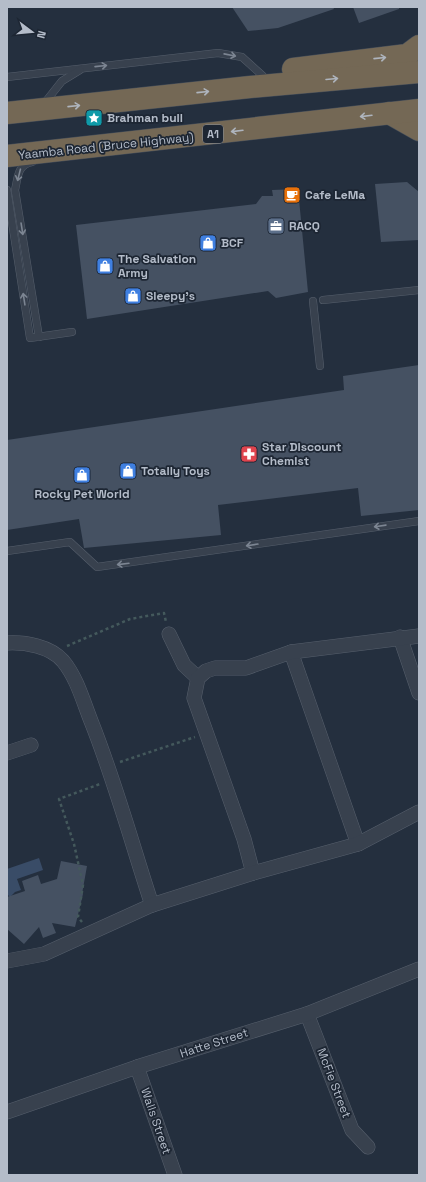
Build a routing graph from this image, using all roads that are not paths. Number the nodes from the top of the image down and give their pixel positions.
1 (419, 46) edge
2 (83, 68) junction
3 (419, 72) edge
4 (7, 77) edge
5 (256, 82) junction
6 (40, 110) junction
7 (419, 110) edge
8 (7, 113) edge
9 (389, 113) junction
10 (419, 130) edge
11 (188, 137) junction
12 (7, 156) edge
13 (65, 158) dead end
14 (40, 161) dead end
15 (7, 190) edge
16 (419, 290) edge
17 (324, 300) dead end
18 (313, 301) dead end
19 (72, 332) dead end
20 (38, 336) junction
21 (320, 366) dead end
22 (419, 521) edge
23 (7, 551) edge
24 (169, 634) road end
25 (419, 636) edge
26 (400, 638) junction
27 (7, 644) edge
28 (291, 652) junction
29 (198, 678) junction
30 (419, 693) edge
31 (31, 745) dead end
32 (7, 753) edge
33 (419, 812) edge
34 (358, 844) junction
35 (253, 873) junction
36 (152, 905) junction
37 (7, 961) edge
38 (419, 969) edge
39 (307, 1014) junction
40 (137, 1067) junction
41 (7, 1112) edge
42 (368, 1147) dead end
43 (175, 1175) edge

5 -> 1 highway
2 - 4 lane
2 -> 5 lane
2 - 6 lane
5 -> 3 highway
6 -> 5 highway
6 - 8 highway
7 - 9 highway, Yaamba Road (Bruce Highway) / A1
9 - 10 highway
9 -> 11 highway, Yaamba Road (Bruce Highway) / A1
11 - 12 highway, Yaamba Road (Bruce Highway) / A1
11 - 13 lane
14 -> 20 lane
20 -> 15 lane
16 - 17 lane
18 - 21 lane
19 - 20 lane
22 -> 23 lane
24 - 29 street
25 - 26 street
26 - 28 street
26 - 30 street
27 - 36 street
28 - 29 street
28 - 34 street
29 - 35 street
31 - 32 street
33 - 34 street
34 - 35 street
35 - 36 street
36 - 37 street
38 - 39 street, Hatte Street
39 - 40 street, Hatte Street
39 - 42 street, McFie Street
40 - 41 street, Hatte Street
40 - 43 street, Walls Street

